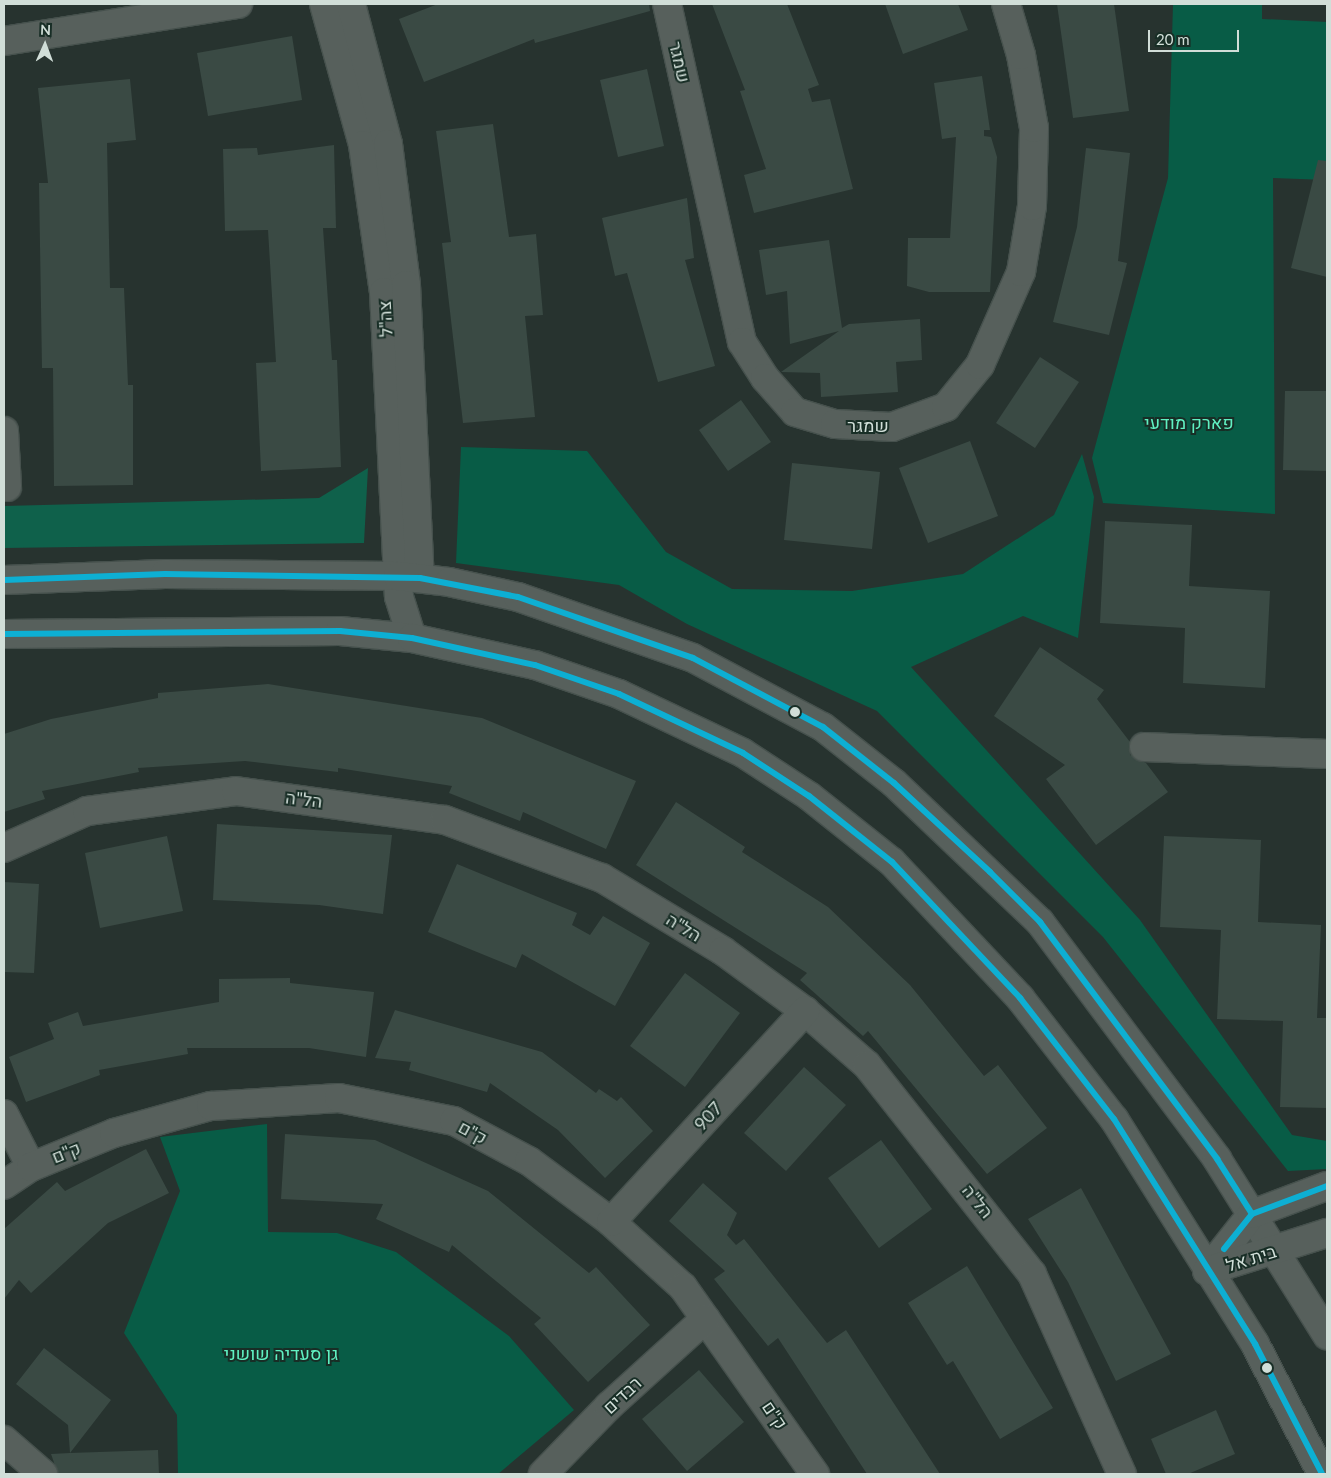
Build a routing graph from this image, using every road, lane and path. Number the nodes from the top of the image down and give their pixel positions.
1 (238, 4) edge
2 (324, 4) edge
3 (351, 4) edge
4 (667, 4) edge
5 (1006, 4) edge
6 (4, 41) edge
7 (4, 431) edge
8 (6, 487) dead end
9 (409, 577) junction
10 (4, 580) edge
11 (4, 634) edge
12 (412, 638) junction
13 (1144, 746) dead end
14 (1327, 754) edge
15 (4, 848) edge
16 (805, 1011) junction
17 (4, 1114) edge
18 (30, 1166) junction
19 (4, 1185) edge
20 (1327, 1186) edge
21 (1252, 1214) junction
22 (611, 1222) junction
23 (1327, 1233) edge
24 (1273, 1251) junction
25 (1207, 1271) junction
26 (705, 1319) junction
27 (1327, 1327) edge
28 (4, 1440) edge
29 (43, 1474) edge
30 (543, 1474) edge
31 (815, 1474) edge
32 (1122, 1474) edge
33 (1322, 1474) edge

1 - 6 street
2 - 9 street, צה"ל
3 - 9 street, צה"ל
4 - 5 street, שמגר
7 - 8 street
9 - 10 street
9 - 12 street, צה"ל
9 - 21 street
11 - 12 street
12 - 25 street
13 - 14 street
15 - 16 street, הל"ה
16 - 22 street, 907
16 - 32 street, הל"ה
17 - 18 street
18 - 19 street, ק"ם
18 - 22 street, ק"ם
20 - 21 street
21 - 24 street
21 - 25 street, בית אל
22 - 26 street, ק"ם
23 - 24 street, בית אל
24 - 25 street, בית אל
24 - 27 street
25 - 33 street
26 - 30 street, רבדים
26 - 31 street, ק"ם
28 - 29 street

